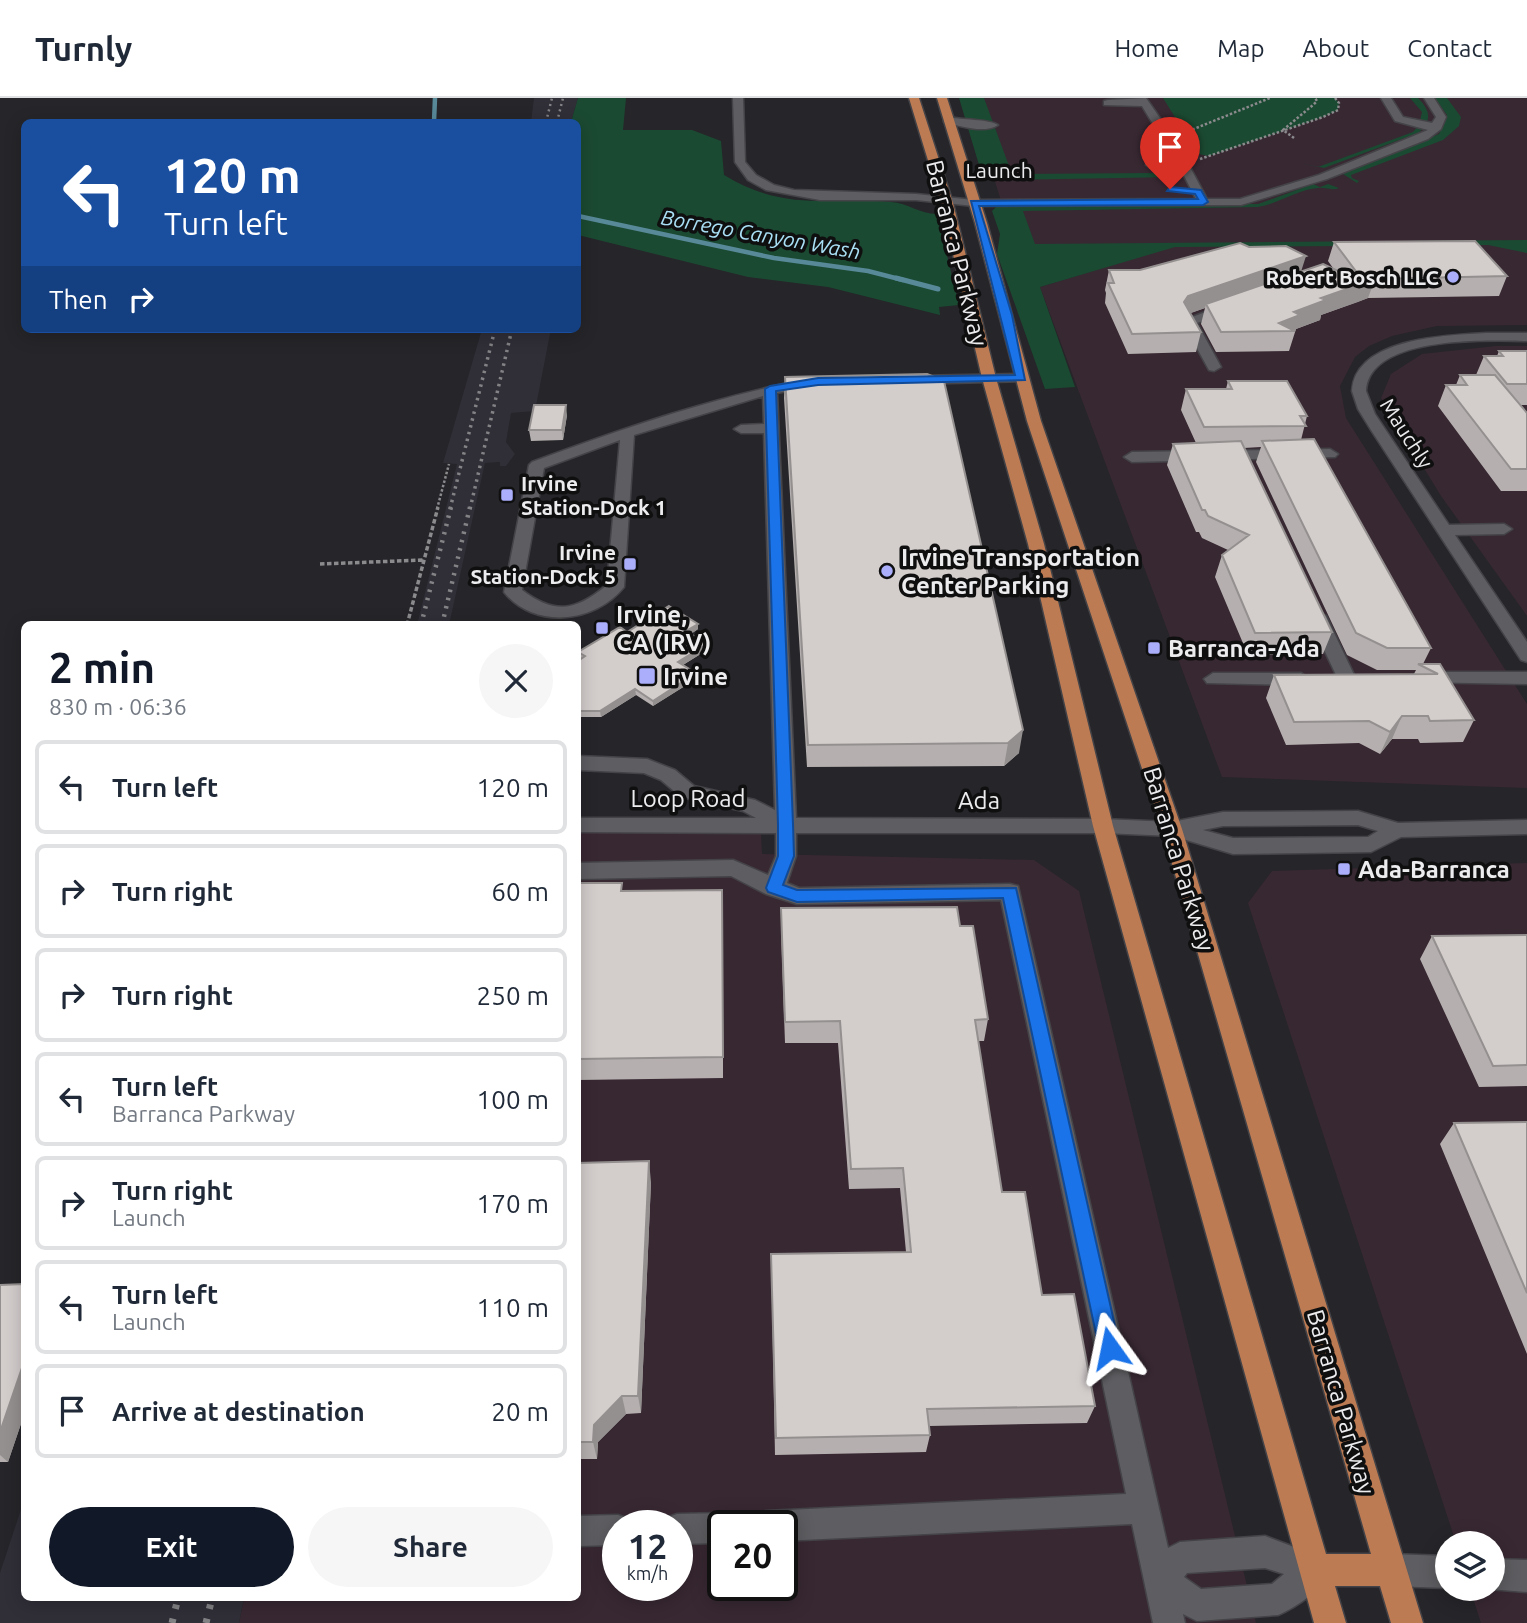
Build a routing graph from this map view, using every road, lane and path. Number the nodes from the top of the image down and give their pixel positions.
1 (738, 98) edge
2 (914, 98) edge
3 (942, 98) edge
4 (1270, 98) edge
5 (1315, 98) edge
6 (1335, 98) edge
7 (1386, 98) edge
8 (1429, 98) edge
9 (1142, 100) edge
10 (1108, 103) dead end
11 (948, 120) junction
12 (993, 125) dead end
13 (1437, 127) junction
14 (1283, 130) junction
15 (1294, 138) dead end
16 (1171, 141) junction
17 (1151, 165) dead end
18 (1184, 165) junction
19 (943, 189) junction
20 (983, 189) dead end
21 (1170, 189) dead end
22 (970, 190) junction
23 (916, 197) junction
24 (1201, 197) junction
25 (947, 203) junction
26 (974, 203) junction
27 (1240, 303) edge
28 (1527, 337) edge
29 (1214, 367) dead end
30 (989, 378) junction
31 (1021, 378) junction
32 (896, 380) edge
33 (831, 381) edge
34 (770, 389) junction
35 (772, 428) junction
36 (741, 429) dead end
37 (627, 434) junction
38 (1330, 454) dead end
39 (1132, 457) dead end
40 (449, 464) dead end
41 (1446, 530) junction
42 (1504, 530) dead end
43 (424, 560) junction
44 (320, 564) dead end
45 (1312, 604) edge
46 (408, 621) edge
47 (1527, 656) edge
48 (1397, 678) edge
49 (1527, 678) edge
50 (1213, 680) dead end
51 (581, 764) edge
52 (786, 824) junction
53 (581, 825) edge
54 (1103, 826) junction
55 (1527, 827) edge
56 (1172, 829) junction
57 (581, 871) edge
58 (774, 888) junction
59 (1145, 1508) junction
60 (798, 1524) edge
61 (602, 1530) edge
62 (581, 1531) edge
63 (1315, 1570) junction
64 (1391, 1570) junction
65 (1435, 1572) edge
66 (1505, 1575) edge
67 (1527, 1576) edge
68 (1160, 1580) junction
69 (1169, 1623) edge
70 (1330, 1623) edge
71 (1406, 1623) edge

1 - 23 street
2 - 19 main road, Barranca Parkway
3 - 11 main road, Barranca Parkway
4 - 16 path
5 - 14 path
6 - 14 path
7 - 13 street
8 - 13 street
9 - 10 street
9 - 16 street
11 - 12 street
11 - 22 main road, Barranca Parkway
13 - 24 street, Launch
14 - 15 path
14 - 18 path
16 - 18 street
17 - 18 street
18 - 24 street
19 - 22 street, Launch
19 - 23 street, Launch
19 - 25 main road, Barranca Parkway
20 - 22 street, Launch
21 - 24 street, Launch
22 - 26 main road, Barranca Parkway
23 - 25 street, Launch
24 - 26 street, Launch
25 - 26 street, Launch
25 - 30 main road, Barranca Parkway
26 - 31 main road, Barranca Parkway
27 - 29 street
28 - 41 street, Mauchly
30 - 31 street
30 - 32 street
30 - 54 main road, Barranca Parkway
31 - 56 main road, Barranca Parkway
33 - 34 street
34 - 35 street
34 - 37 street
35 - 36 street
35 - 52 street
37 - 37 street
38 - 39 street
40 - 43 path
41 - 42 street
41 - 47 street, Mauchly
43 - 44 path
43 - 46 path
45 - 50 street
48 - 49 street
51 - 52 street, Loop Road
52 - 53 street, Loop Road
52 - 54 street, Ada
52 - 58 street
54 - 56 street, Ada
54 - 63 main road, Barranca Parkway
55 - 56 street, Ada
56 - 64 main road, Barranca Parkway
57 - 58 street
58 - 59 street
59 - 60 street
59 - 68 street
61 - 62 street
63 - 64 main road
63 - 68 street
63 - 68 street
63 - 70 main road, Barranca Parkway
64 - 65 street
64 - 71 main road, Barranca Parkway
66 - 67 street
68 - 69 street

